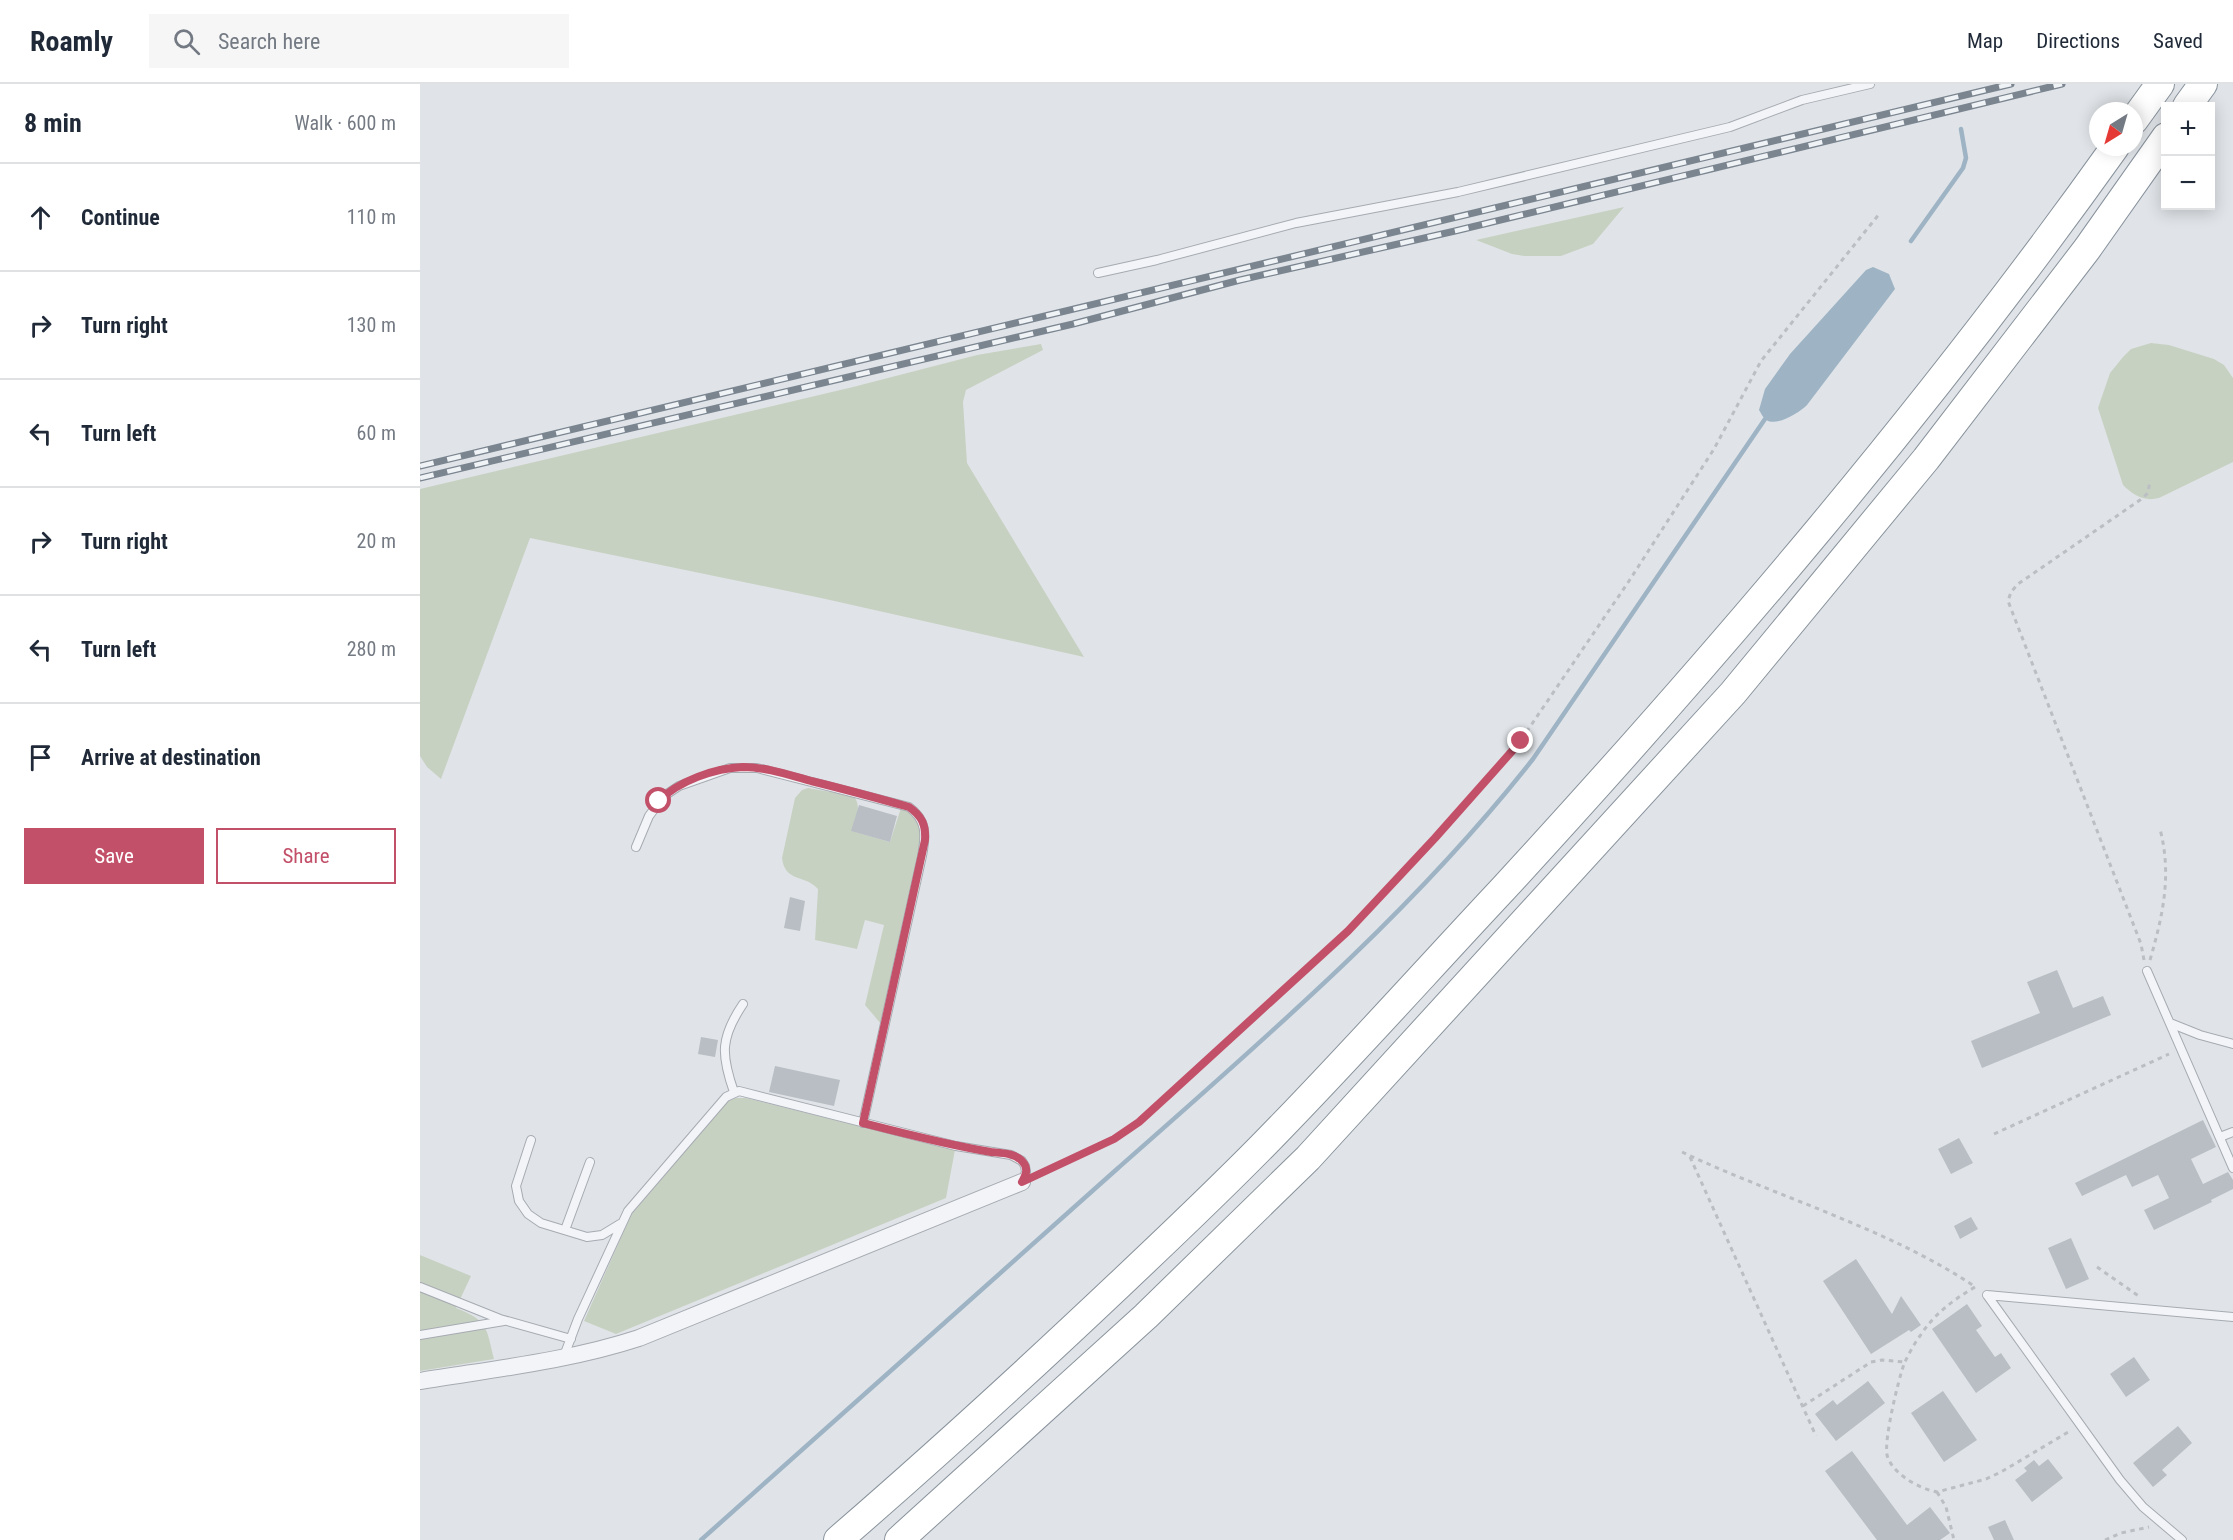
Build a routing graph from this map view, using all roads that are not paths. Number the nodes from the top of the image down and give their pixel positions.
1 (1870, 84) edge
2 (2160, 84) edge
3 (2203, 84) edge
4 (2190, 102) edge
5 (2143, 108) edge
6 (2161, 144) edge
7 (2109, 156) edge
8 (1098, 273) dead end
9 (636, 847) dead end
10 (2147, 971) road end
11 (743, 1004) dead end
12 (2170, 1023) junction
13 (2233, 1044) edge
14 (734, 1092) junction
15 (863, 1123) junction
16 (2233, 1132) edge
17 (2220, 1137) junction
18 (531, 1140) dead end
19 (590, 1162) dead end
20 (2233, 1167) edge
21 (1022, 1182) joint
22 (621, 1223) junction
23 (565, 1230) junction
24 (420, 1287) edge
25 (2233, 1317) edge
26 (504, 1320) junction
27 (420, 1335) edge
28 (571, 1339) junction
29 (564, 1356) junction
30 (420, 1381) edge
31 (838, 1540) edge
32 (899, 1540) edge
33 (2182, 1540) edge

1 - 8 lane
2 - 5 highway
3 - 4 highway
6 - 32 highway
7 - 31 highway
9 - 15 lane
10 - 12 lane
11 - 14 lane
12 - 13 lane
12 - 17 lane
14 - 15 lane
14 - 22 lane
15 - 21 lane
16 - 17 lane
17 - 20 lane
18 - 23 lane
19 - 23 lane
21 - 29 street
22 - 23 lane
22 - 28 lane
24 - 26 lane
25 - 33 lane
26 - 27 lane
26 - 28 lane
28 - 29 lane
29 - 30 street

